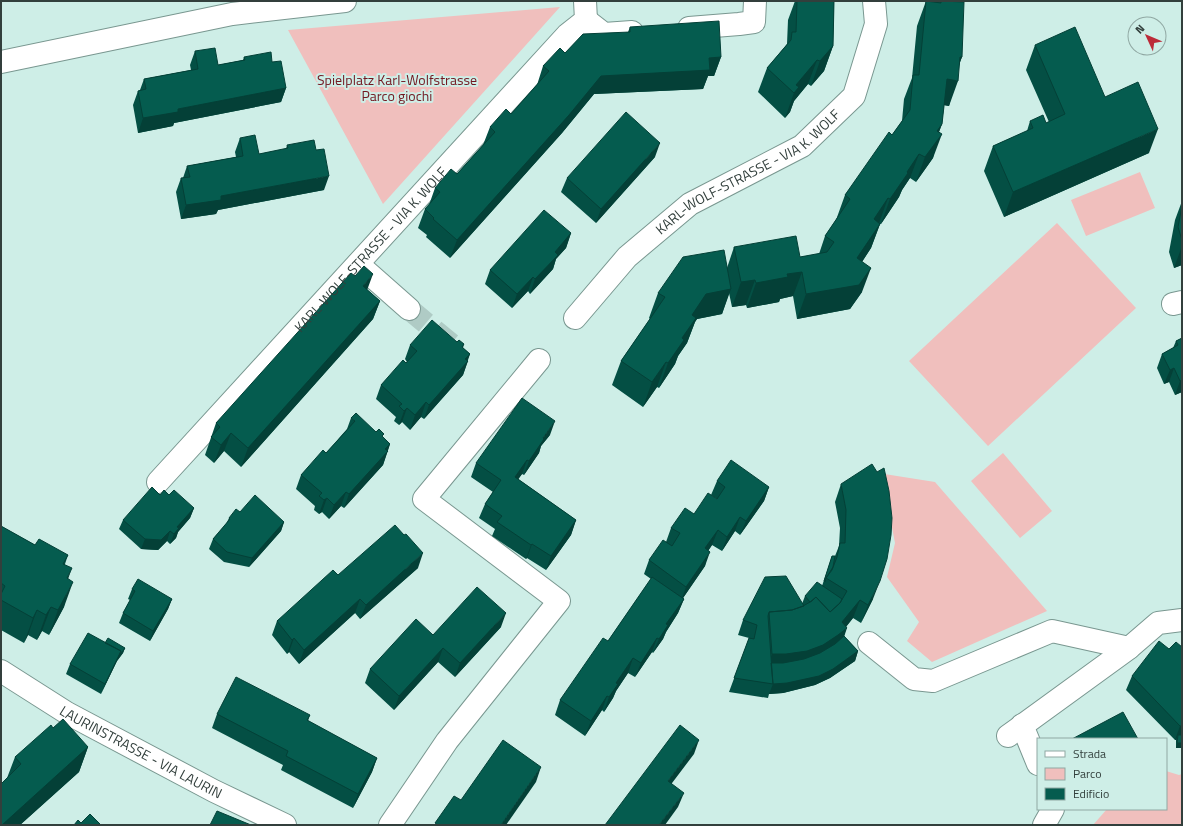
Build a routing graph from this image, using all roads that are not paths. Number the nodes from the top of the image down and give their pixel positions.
1 (345, 1) edge
2 (755, 1) edge
3 (874, 1) edge
4 (586, 11) edge
5 (1, 62) edge
6 (358, 264) junction
7 (409, 309) tunnel mouth
8 (575, 318) dead end
9 (539, 360) dead end
10 (158, 482) dead end
11 (1182, 620) edge
12 (868, 643) dead end
13 (1129, 648) junction
14 (1, 671) edge
15 (1037, 763) edge
16 (1052, 810) edge
17 (286, 825) edge
18 (390, 825) edge
19 (1044, 825) edge

1 - 5 street
2 - 4 street, KARL-WOLF-STRASSE - VIA K. WOLF
3 - 8 street, KARL-WOLF-STRASSE - VIA K. WOLF
4 - 6 street, KARL-WOLF-STRASSE - VIA K. WOLF
6 - 7 street
6 - 10 street, KARL-WOLF-STRASSE - VIA K. WOLF
9 - 18 street
11 - 13 street
12 - 13 street
13 - 15 street
14 - 17 street, LAURINSTRASSE - VIA LAURIN
16 - 19 street

